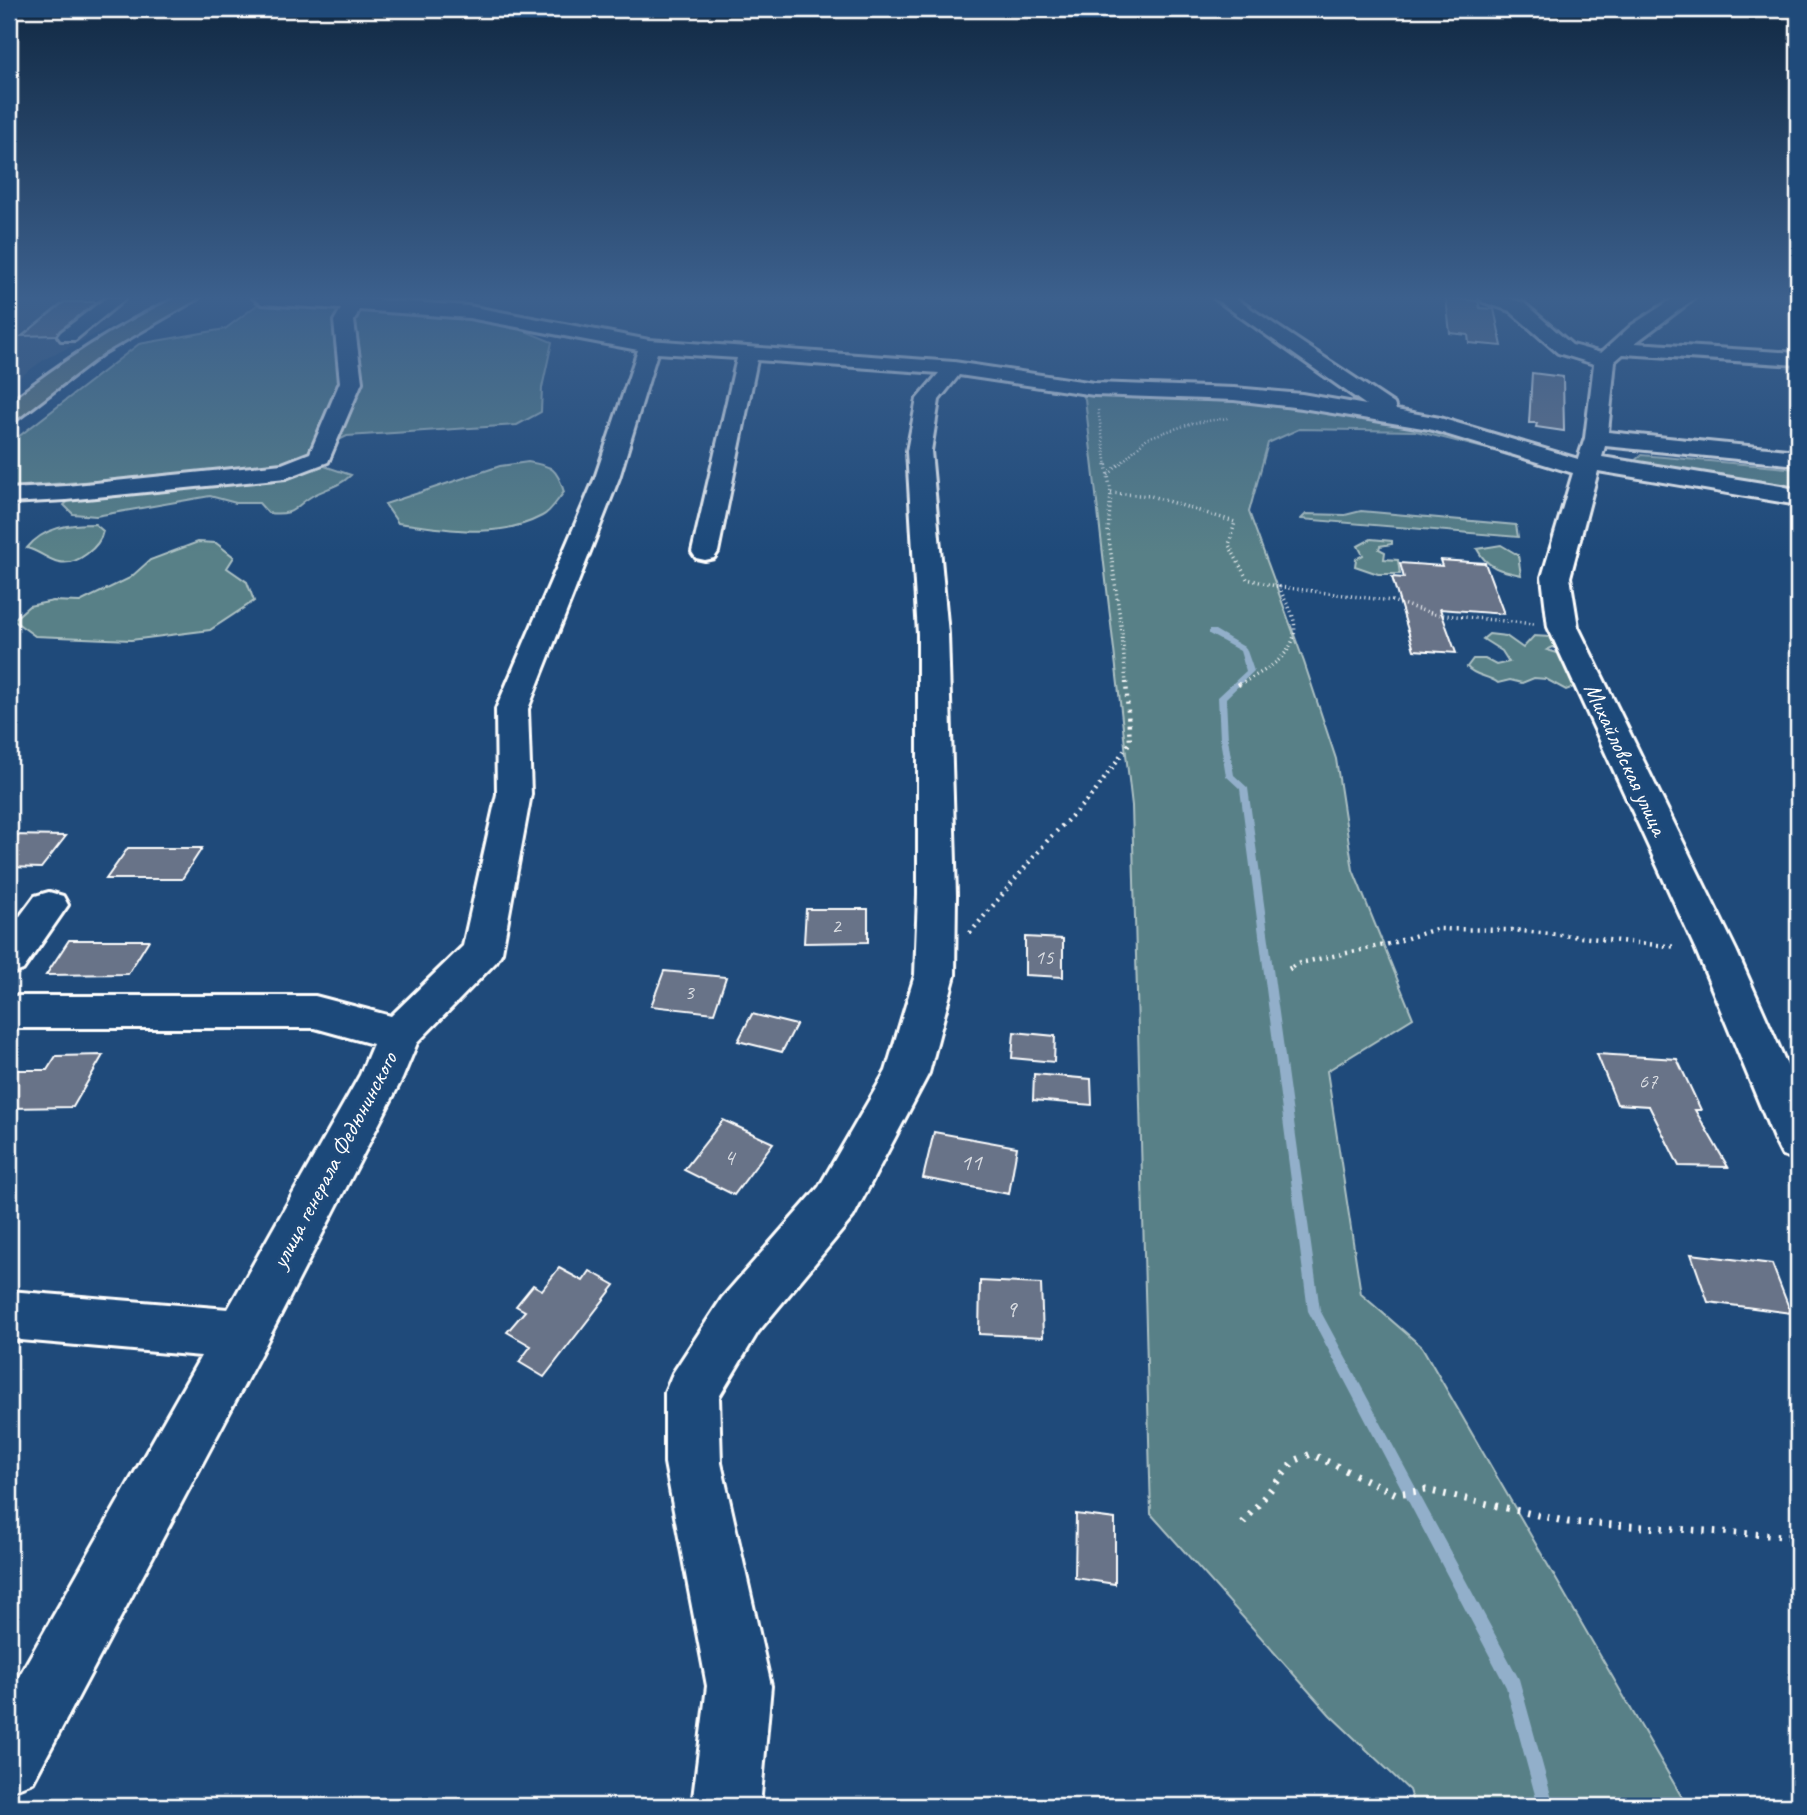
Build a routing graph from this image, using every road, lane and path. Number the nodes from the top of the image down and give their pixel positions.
1 (47, 383) edge
2 (351, 383) edge
3 (637, 383) edge
4 (742, 383) edge
5 (942, 383) edge
6 (1052, 383) edge
7 (1347, 383) edge
8 (1605, 383) edge
9 (1094, 389) junction
10 (12, 409) edge
11 (1396, 416) junction
12 (1231, 417) dead end
13 (1590, 456) junction
14 (1798, 458) edge
15 (1107, 476) junction
16 (1111, 493) junction
17 (9, 496) edge
18 (1798, 498) edge
19 (705, 552) dead end
20 (1280, 587) junction
21 (1563, 627) junction
22 (1238, 685) dead end
23 (49, 905) dead end
24 (1716, 950) junction
25 (9, 960) edge
26 (1289, 969) dead end
27 (934, 975) junction
28 (9, 1012) edge
29 (399, 1034) junction
30 (1798, 1141) edge
31 (9, 1315) edge
32 (242, 1335) junction
33 (1243, 1522) dead end
34 (1798, 1537) edge
35 (9, 1758) edge
36 (726, 1806) edge

1 - 10 main road
2 - 17 street
3 - 29 street
4 - 19 street
5 - 27 street
6 - 9 street
7 - 11 street
8 - 13 street, Михайловская улица
9 - 11 street
9 - 15 path
11 - 13 street
12 - 15 path
13 - 14 street
13 - 18 street
13 - 21 street, Михайловская улица
15 - 16 path
16 - 20 path
16 - 27 path
20 - 21 path
20 - 22 path
21 - 24 street, Михайловская улица
23 - 25 street
24 - 26 path
24 - 30 street, Михайловская улица
27 - 36 street
28 - 29 street, улица генерала Федюнинского
29 - 32 street, улица генерала Федюнинского
31 - 32 street
32 - 35 street, улица генерала Федюнинского
33 - 34 path

